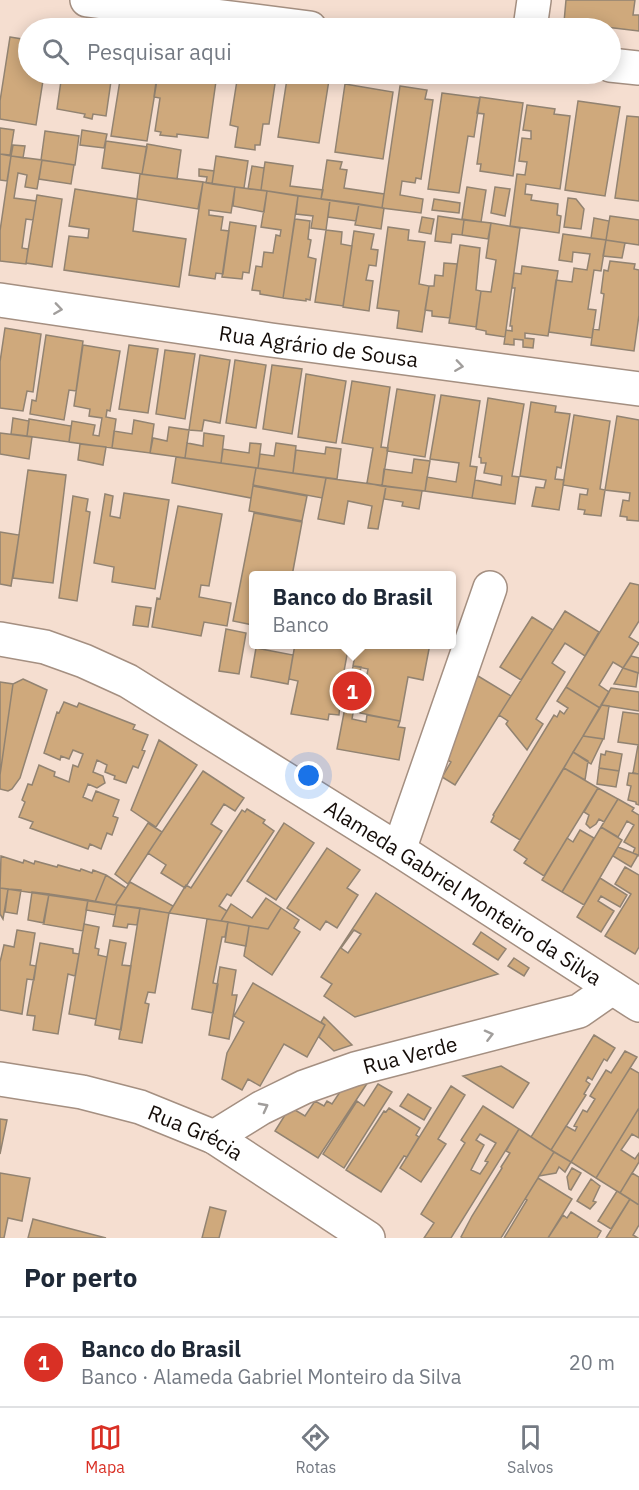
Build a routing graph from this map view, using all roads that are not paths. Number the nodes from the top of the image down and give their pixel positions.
1 (87, 0) edge
2 (534, 0) edge
3 (149, 4) edge
4 (243, 18) edge
5 (531, 18) edge
6 (621, 66) edge
7 (639, 68) edge
8 (0, 300) edge
9 (639, 389) edge
10 (490, 588) dead end
11 (0, 639) edge
12 (399, 850) junction
13 (612, 988) junction
14 (639, 1005) edge
15 (0, 1079) edge
16 (214, 1137) junction
17 (368, 1238) edge

1 - 3 street
2 - 5 street
3 - 4 street
6 - 7 street
8 -> 9 street, Rua Agrário de Sousa
10 - 12 street
11 - 12 street, Alameda Gabriel Monteiro da Silva
12 - 13 street, Alameda Gabriel Monteiro da Silva
13 - 14 street, Alameda Gabriel Monteiro da Silva
16 -> 13 street, Rua Verde
15 - 16 street, Rua Grécia
16 - 17 street, Rua Grécia

